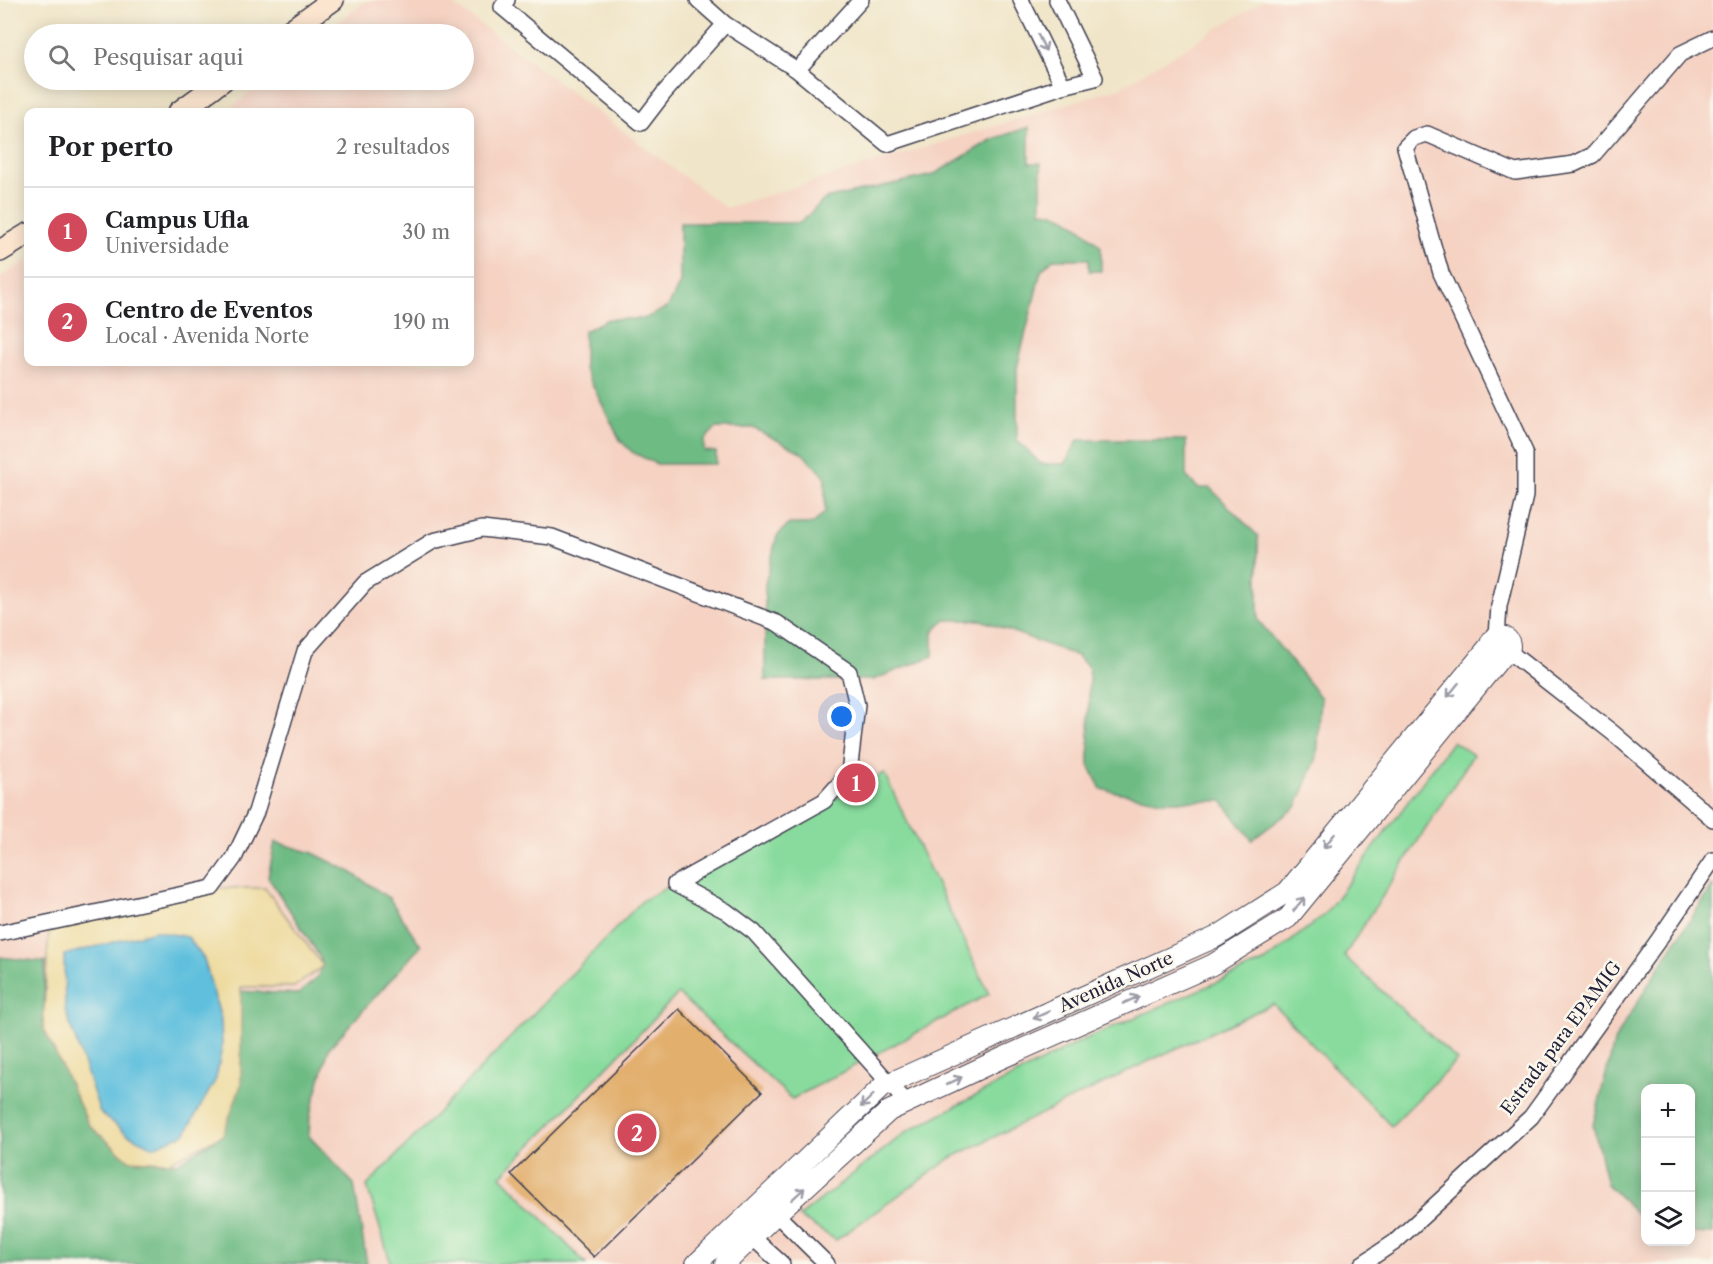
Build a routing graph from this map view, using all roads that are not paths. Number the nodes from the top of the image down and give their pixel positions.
1 (333, 0) edge
2 (507, 0) edge
3 (698, 0) edge
4 (861, 0) edge
5 (1021, 0) edge
6 (1057, 0) edge
7 (299, 24) edge
8 (725, 24) junction
9 (1713, 38) edge
10 (796, 70) junction
11 (1063, 86) junction
12 (209, 90) edge
13 (184, 108) edge
14 (24, 236) edge
15 (0, 251) edge
16 (1499, 647) junction
17 (1713, 819) edge
18 (1713, 861) edge
19 (0, 933) edge
20 (890, 1083) junction
21 (908, 1102) junction
22 (776, 1214) junction
23 (752, 1236) junction
24 (696, 1264) edge
25 (725, 1264) edge
26 (782, 1264) edge
27 (826, 1264) edge
28 (1362, 1264) edge

1 - 7 main road
2 - 8 street
3 - 8 street
4 - 10 street
5 -> 11 street
6 - 11 street
8 - 10 street
9 - 16 street
10 - 11 street
12 - 13 main road
14 - 15 main road
16 - 17 street
16 -> 20 street, Avenida Norte
21 -> 16 street, Avenida Norte
18 - 28 street, Estrada para EPAMIG
19 - 20 street
20 - 21 street
20 -> 24 street, Avenida Norte
22 -> 21 street, Avenida Norte
22 - 23 street, Avenida Norte
22 - 27 street
23 - 25 street, Avenida Norte
23 - 26 street

